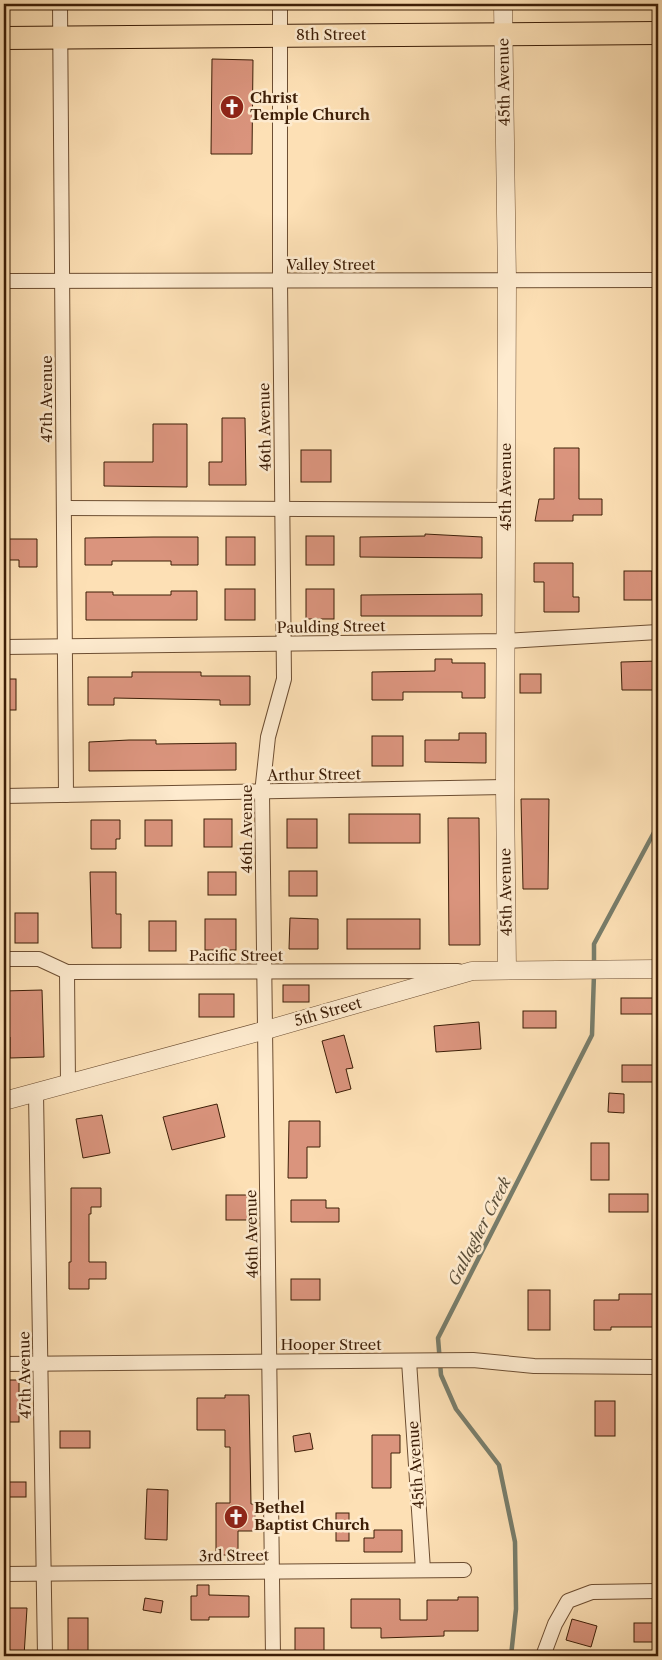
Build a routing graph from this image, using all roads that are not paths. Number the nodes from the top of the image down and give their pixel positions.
1 (60, 4) edge
2 (280, 4) edge
3 (503, 4) edge
4 (658, 33) edge
5 (504, 34) junction
6 (281, 36) junction
7 (4, 38) edge
8 (60, 38) junction
9 (62, 280) junction
10 (507, 280) junction
11 (658, 280) edge
12 (4, 281) edge
13 (280, 281) junction
14 (64, 508) junction
15 (283, 509) junction
16 (506, 510) junction
17 (658, 632) edge
18 (506, 641) junction
19 (284, 644) junction
20 (65, 647) junction
21 (4, 648) edge
22 (505, 787) junction
23 (262, 793) junction
24 (66, 795) junction
25 (4, 796) edge
26 (4, 959) edge
27 (658, 969) edge
28 (507, 970) junction
29 (472, 971) junction
30 (67, 972) junction
31 (265, 973) junction
32 (266, 1030) junction
33 (68, 1083) junction
34 (36, 1093) junction
35 (4, 1101) edge
36 (415, 1361) junction
37 (269, 1362) junction
38 (4, 1364) edge
39 (42, 1364) junction
40 (658, 1367) edge
41 (423, 1570) junction
42 (464, 1570) dead end
43 (273, 1571) junction
44 (4, 1574) edge
45 (45, 1574) junction
46 (658, 1591) edge
47 (45, 1656) edge
48 (273, 1656) edge
49 (543, 1656) edge

1 - 8 street, 47th Avenue
2 - 6 street, 46th Avenue
3 - 5 street, 45th Avenue
4 - 5 main road, 8th Street
5 - 6 main road, 8th Street
5 - 10 street, 45th Avenue
6 - 8 main road, 8th Street
6 - 13 street, 46th Avenue
7 - 8 main road, 8th Street
8 - 9 street, 47th Avenue
9 - 12 street, Valley Street
9 - 13 street, Valley Street
9 - 14 street, 47th Avenue
10 - 11 street, Valley Street
10 - 13 street, Valley Street
10 - 16 street, 45th Avenue
13 - 15 street, 46th Avenue
14 - 15 street
14 - 20 street, 47th Avenue
15 - 16 street
15 - 19 street, 46th Avenue
16 - 18 street, 45th Avenue
17 - 18 street, Paulding Street
18 - 19 street, Paulding Street
18 - 22 street, 45th Avenue
19 - 20 street, Paulding Street
19 - 23 street, 46th Avenue
20 - 21 street, Paulding Street
20 - 24 street, 47th Avenue
22 - 23 street, Arthur Street
22 - 28 street, 45th Avenue
23 - 24 street, Arthur Street
23 - 31 street, 46th Avenue
24 - 25 street, Arthur Street
26 - 30 street, Pacific Street
27 - 28 street, 5th Street
28 - 29 street, 5th Street
29 - 31 street, Pacific Street
29 - 32 street, 5th Street
30 - 31 street, Pacific Street
30 - 33 street
31 - 32 street, 46th Avenue
32 - 33 street, 5th Street
32 - 37 street, 46th Avenue
33 - 34 street, 5th Street
34 - 35 street, 5th Street
34 - 39 street, 47th Avenue
36 - 37 street, Hooper Street
36 - 40 street, Hooper Street
36 - 41 street, 45th Avenue
37 - 39 street, Hooper Street
37 - 43 street, 46th Avenue
38 - 39 street, Hooper Street
39 - 45 street, 47th Avenue
41 - 42 street, 3rd Street
41 - 43 street, 3rd Street
43 - 45 street, 3rd Street
43 - 48 street, 46th Avenue
44 - 45 street, 3rd Street
45 - 47 street, 47th Avenue
46 - 49 street

